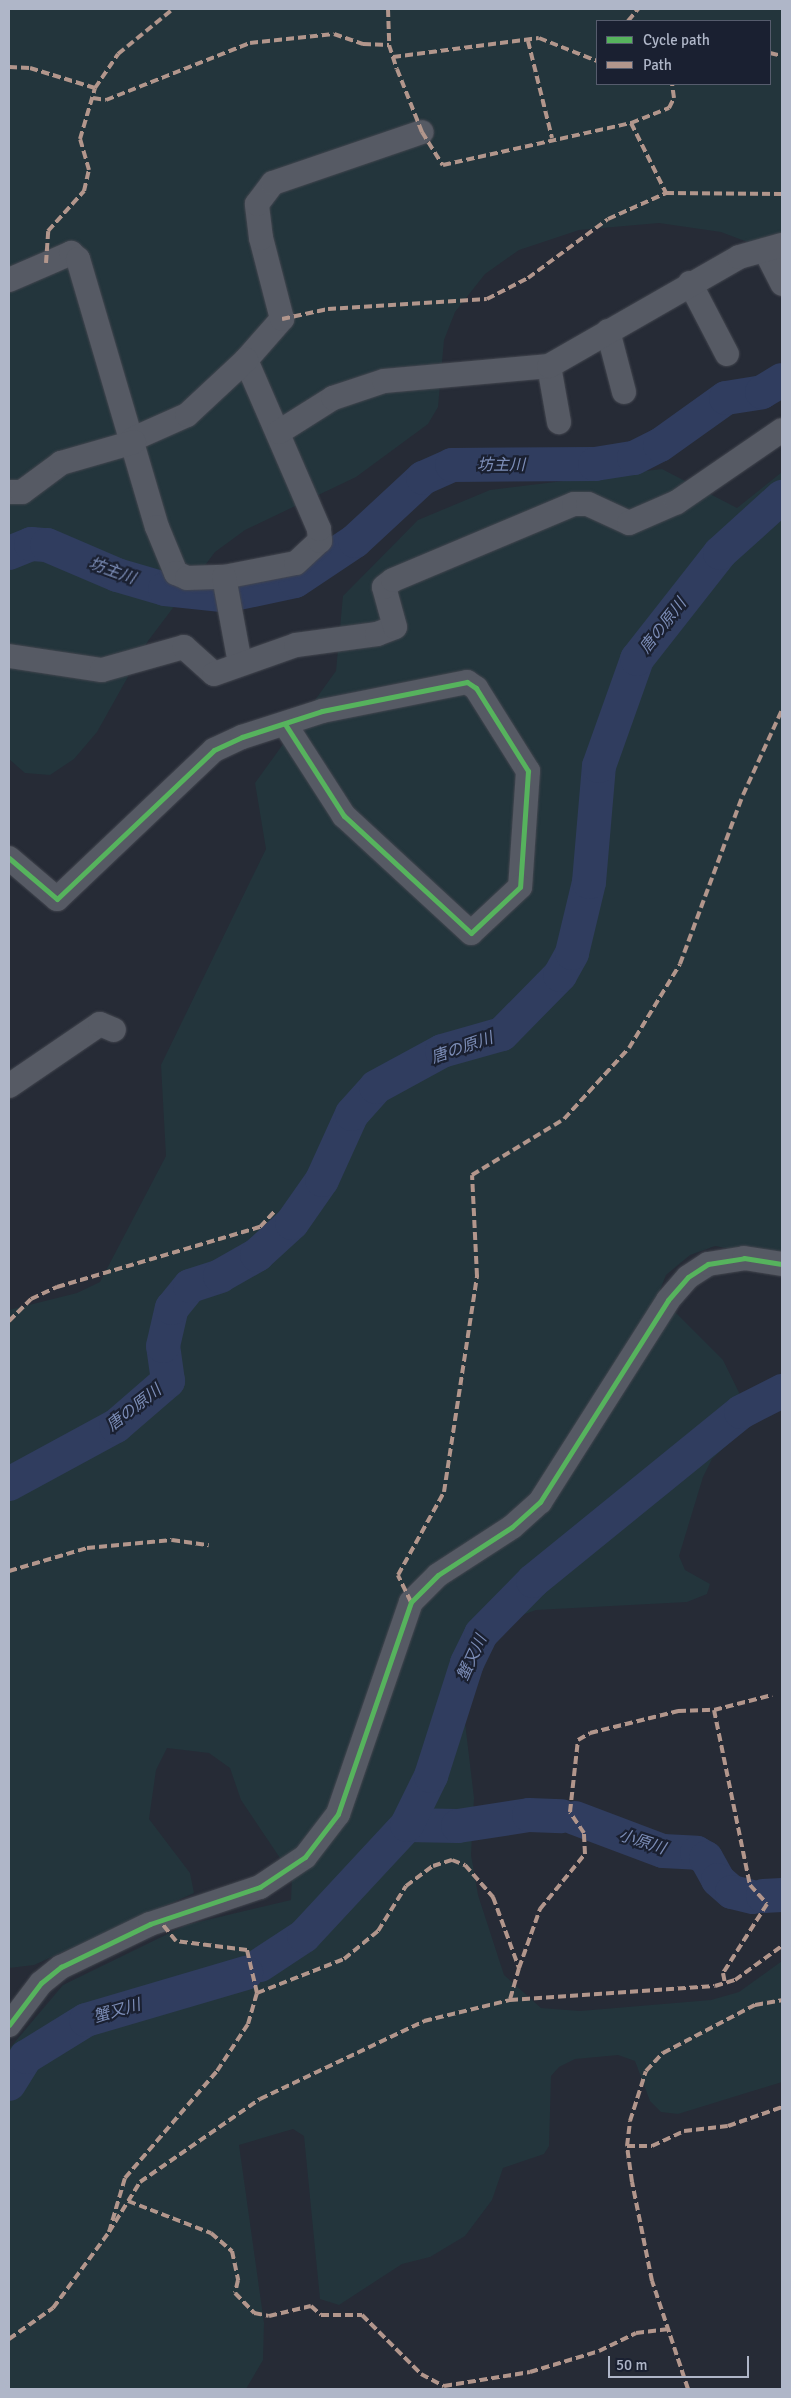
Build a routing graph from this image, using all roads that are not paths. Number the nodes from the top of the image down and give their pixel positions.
1 (422, 132) dead end
2 (774, 248) edge
3 (9, 280) edge
4 (690, 283) junction
5 (782, 284) edge
6 (608, 332) junction
7 (727, 354) dead end
8 (246, 360) junction
9 (549, 366) junction
10 (624, 392) dead end
11 (559, 422) dead end
12 (782, 430) edge
13 (279, 432) junction
14 (133, 440) junction
15 (9, 492) edge
16 (224, 577) junction
17 (9, 656) edge
18 (240, 663) junction
19 (285, 724) junction
20 (12, 868) edge
21 (114, 1030) dead end
22 (9, 1086) edge
23 (782, 1264) edge
24 (9, 2025) edge

1 - 8 street
2 - 4 street
2 - 5 street
3 - 14 street
4 - 6 street
4 - 7 street
6 - 9 street
6 - 10 street
8 - 13 street
8 - 14 street
9 - 11 street
9 - 13 street
12 - 18 street
13 - 16 street
14 - 15 street
14 - 16 street
16 - 18 street
17 - 18 street
19 - 19 street
19 - 20 street
21 - 22 street
23 - 24 street

